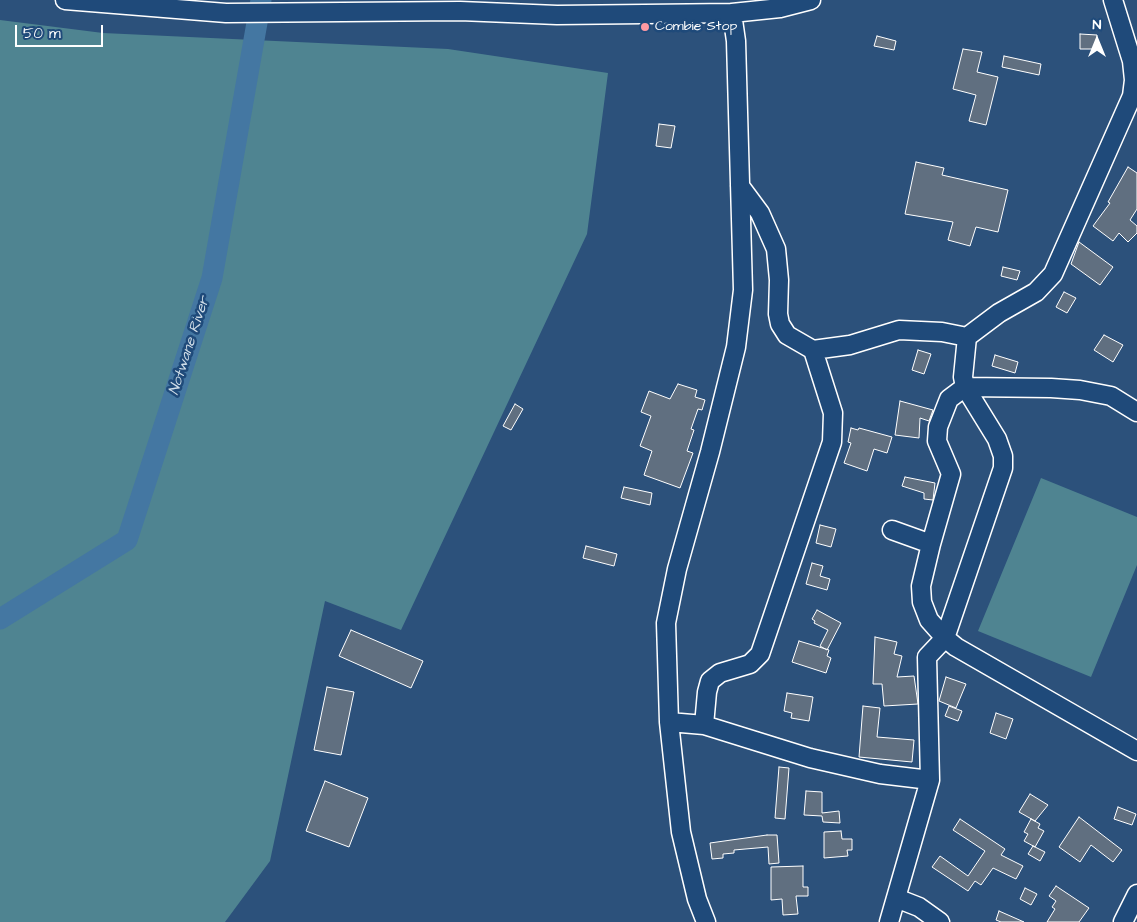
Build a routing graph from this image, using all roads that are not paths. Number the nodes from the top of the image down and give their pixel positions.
1 (65, 0) edge
2 (811, 0) edge
3 (1113, 0) edge
4 (732, 13) junction
5 (740, 186) junction
6 (967, 337) junction
7 (813, 350) junction
8 (965, 387) junction
9 (1137, 412) edge
10 (892, 530) dead end
11 (931, 544) junction
12 (944, 638) junction
13 (669, 722) junction
14 (704, 725) junction
15 (1137, 751) edge
16 (930, 780) junction
17 (1137, 894) edge
18 (896, 898) junction
19 (706, 922) edge
20 (889, 922) edge
21 (940, 922) edge
22 (1123, 922) edge

1 - 4 street
2 - 4 street
3 - 6 street
4 - 5 street
5 - 7 street
5 - 13 street
6 - 7 street
6 - 8 street
7 - 14 street
8 - 9 street
8 - 11 street
8 - 12 street
10 - 11 street
11 - 12 street
12 - 15 street
12 - 16 street
13 - 14 street
13 - 19 street
14 - 16 street
16 - 18 street
17 - 22 street
18 - 20 street
18 - 21 street

